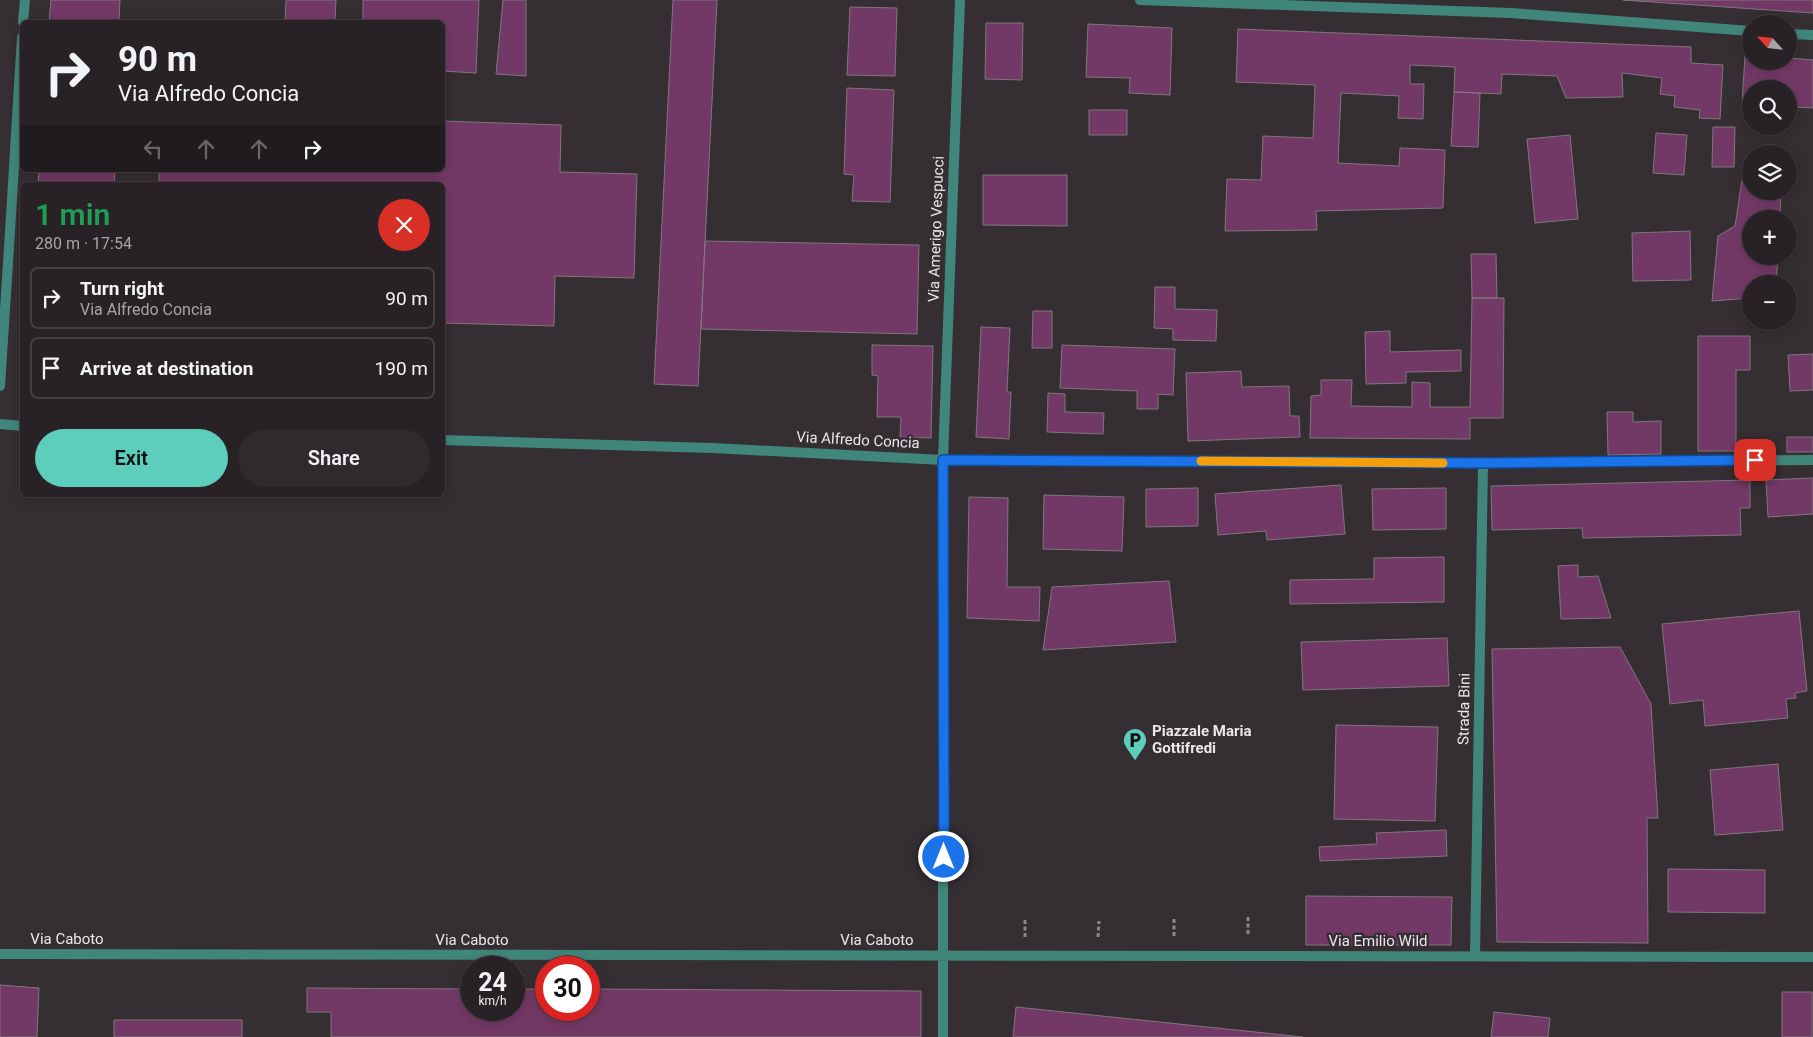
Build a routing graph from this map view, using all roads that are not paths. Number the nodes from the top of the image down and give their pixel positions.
1 (25, 0) edge
2 (960, 0) edge
3 (1140, 0) edge
4 (23, 20) edge
5 (1742, 30) edge
6 (1798, 34) edge
7 (1813, 35) edge
8 (20, 69) edge
9 (0, 386) edge
10 (0, 424) edge
11 (20, 426) edge
12 (445, 440) edge
13 (943, 460) junction
14 (1813, 460) edge
15 (1483, 463) junction
16 (0, 954) edge
17 (944, 955) junction
18 (1475, 956) junction
19 (1813, 957) edge
20 (943, 1037) edge

1 - 4 street
2 - 13 street, Via Amerigo Vespucci
3 - 5 street
6 - 7 street
8 - 9 street
10 - 11 street
12 - 13 street, Via Alfredo Concia
13 - 15 street, Via Alfredo Concia
13 - 17 street, Via Amerigo Vespucci
14 - 15 street, Via Alfredo Concia
15 - 18 street, Strada Bini
16 - 17 street, Via Caboto
17 - 18 street, Via Emilio Wild
17 - 20 street, Via Amerigo Vespucci
18 - 19 street, Via Emilio Wild

